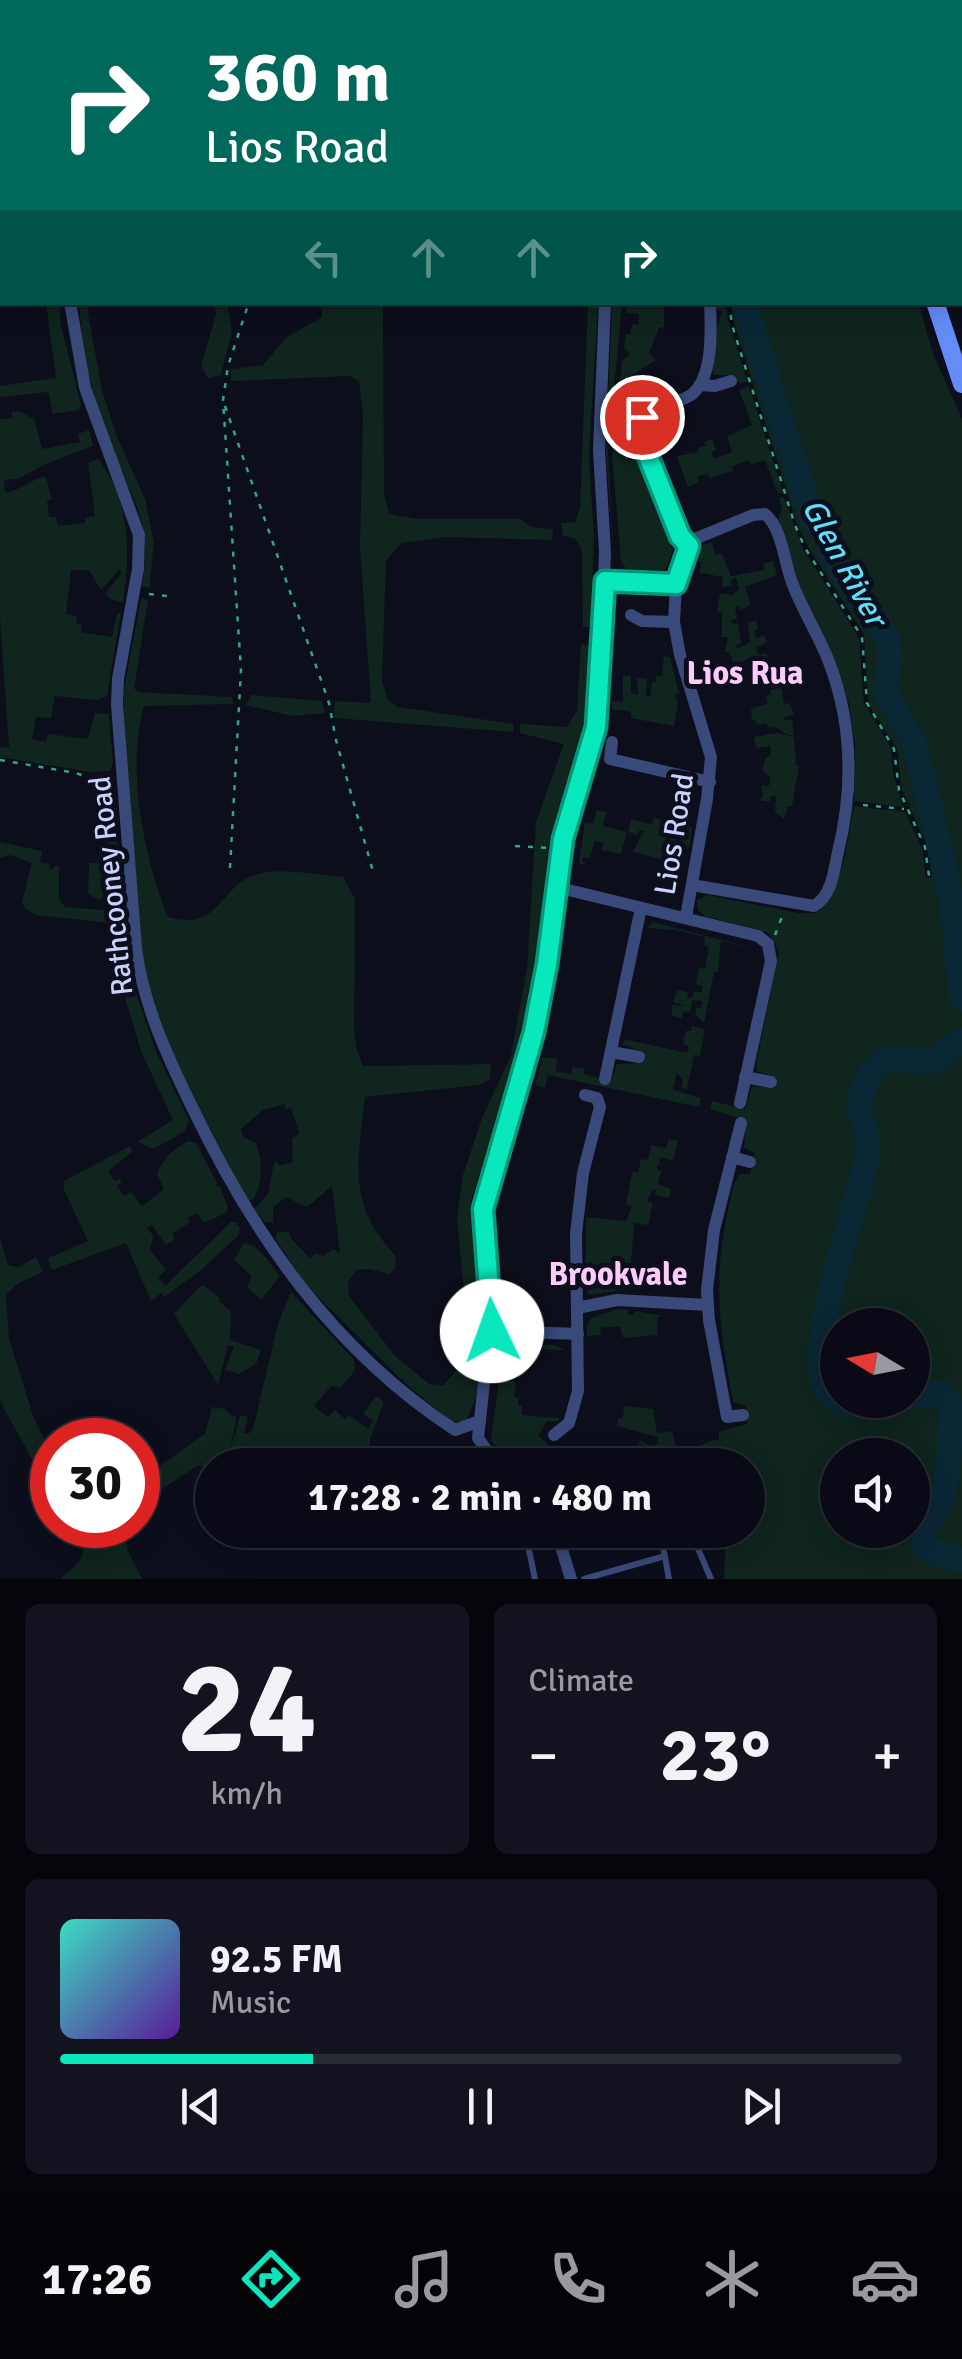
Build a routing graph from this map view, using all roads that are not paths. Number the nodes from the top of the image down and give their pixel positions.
1 (70, 305) edge
2 (605, 305) edge
3 (710, 305) edge
4 (937, 305) edge
5 (731, 380) dead end
6 (962, 384) edge
7 (700, 385) junction
8 (689, 546) junction
9 (605, 581) junction
10 (676, 584) junction
11 (632, 615) dead end
12 (674, 622) junction
13 (612, 742) dead end
14 (710, 782) junction
15 (692, 884) junction
16 (556, 887) junction
17 (641, 908) junction
18 (686, 918) junction
19 (612, 1052) junction
20 (640, 1057) dead end
21 (746, 1077) junction
22 (606, 1078) dead end
23 (771, 1082) dead end
24 (585, 1095) dead end
25 (740, 1104) dead end
26 (741, 1123) dead end
27 (732, 1157) junction
28 (750, 1162) dead end
29 (707, 1304) junction
30 (577, 1308) junction
31 (492, 1331) junction
32 (578, 1334) junction
33 (743, 1416) dead end
34 (481, 1417) junction
35 (554, 1435) dead end
36 (485, 1448) edge
37 (527, 1548) edge
38 (562, 1548) edge
39 (663, 1548) edge
40 (698, 1548) edge
41 (665, 1556) junction
42 (535, 1579) edge
43 (571, 1579) edge
44 (584, 1579) edge
45 (668, 1579) edge
46 (711, 1579) edge

1 - 34 street, Rathcooney Road
2 - 9 street
3 - 7 street
4 - 6 main road
5 - 7 street
7 - 8 street
8 - 10 street, Lios Road
8 - 15 street
9 - 10 street
9 - 16 street
10 - 12 street, Lios Road
11 - 12 street
12 - 14 street, Lios Road
13 - 14 street
14 - 15 street, Lios Road
15 - 18 street, Lios Road
16 - 17 street
16 - 31 street
17 - 18 street
17 - 19 street
18 - 21 street
19 - 20 street
19 - 22 street
21 - 23 street
21 - 25 street
24 - 30 street
26 - 27 street
27 - 28 street
27 - 29 street
29 - 30 street
29 - 33 street
30 - 32 street
31 - 32 street
31 - 34 street
32 - 35 street
34 - 36 street
37 - 42 lane
38 - 43 street
39 - 41 lane
40 - 46 lane
41 - 44 lane
41 - 45 lane

